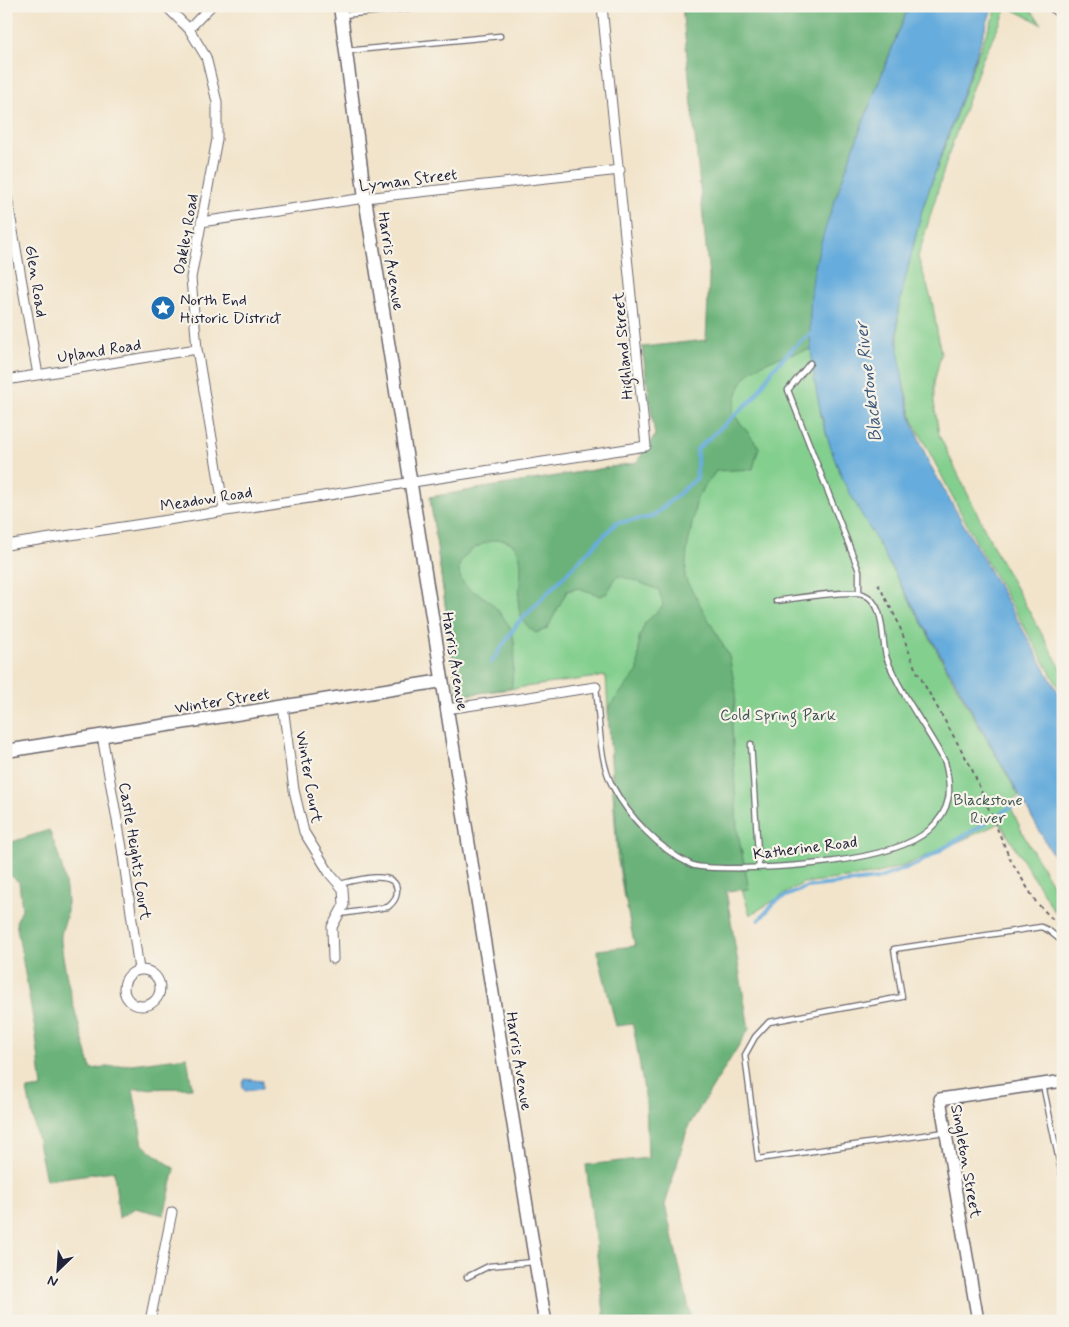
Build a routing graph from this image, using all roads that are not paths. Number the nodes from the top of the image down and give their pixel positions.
1 (166, 6) edge
2 (211, 6) edge
3 (433, 6) edge
4 (602, 6) edge
5 (1054, 6) edge
6 (341, 11) edge
7 (1063, 16) edge
8 (189, 29) junction
9 (500, 36) dead end
10 (345, 52) junction
11 (620, 170) junction
12 (6, 190) edge
13 (365, 198) junction
14 (201, 222) junction
15 (197, 349) junction
16 (810, 363) dead end
17 (38, 376) junction
18 (6, 380) edge
19 (410, 482) junction
20 (224, 510) junction
21 (6, 545) edge
22 (859, 593) junction
23 (776, 601) dead end
24 (442, 681) junction
25 (596, 687) joint
26 (283, 706) junction
27 (447, 709) junction
28 (102, 736) junction
29 (751, 744) dead end
30 (6, 751) edge
31 (760, 868) junction
32 (339, 884) junction
33 (339, 914) junction
34 (1063, 942) edge
35 (333, 959) dead end
36 (139, 970) junction
37 (1063, 1081) edge
38 (1043, 1084) junction
39 (945, 1132) junction
40 (1063, 1180) edge
41 (172, 1212) dead end
42 (535, 1261) junction
43 (467, 1277) dead end
44 (150, 1321) edge
45 (545, 1321) edge
46 (978, 1321) edge

1 - 8 street, Oakley Road
2 - 8 street
3 - 6 lane
4 - 11 street, Highland Street
5 - 7 street
6 - 10 main road, Harris Avenue
8 - 14 street, Oakley Road
9 - 10 lane
10 - 13 main road, Harris Avenue
11 - 13 street, Lyman Street
11 - 19 street, Highland Street
12 - 17 street, Glen Road
13 - 14 street, Lyman Street
13 - 19 main road, Harris Avenue
14 - 15 street, Oakley Road
15 - 17 street, Upland Road
15 - 20 street, Oakley Road
16 - 22 lane
17 - 18 street, Upland Road
19 - 20 street, Meadow Road
19 - 24 main road, Harris Avenue
20 - 21 street, Meadow Road
22 - 23 lane
22 - 31 lane, Katherine Road
24 - 26 main road, Winter Street
24 - 27 main road, Harris Avenue
25 - 27 street, Katherine Road
25 - 31 lane, Katherine Road
26 - 28 main road, Winter Street
26 - 32 street, Winter Court
27 - 42 main road, Harris Avenue
28 - 30 main road, Winter Street
28 - 36 street, Castle Heights Court
29 - 31 lane
32 - 33 street, Winter Court
32 - 33 lane
33 - 35 street, Winter Court
34 - 39 lane
36 - 36 street
37 - 38 street, Singleton Street
38 - 39 street, Singleton Street
38 - 40 lane
39 - 46 street, Singleton Street
41 - 44 street
42 - 43 lane
42 - 45 main road, Harris Avenue

